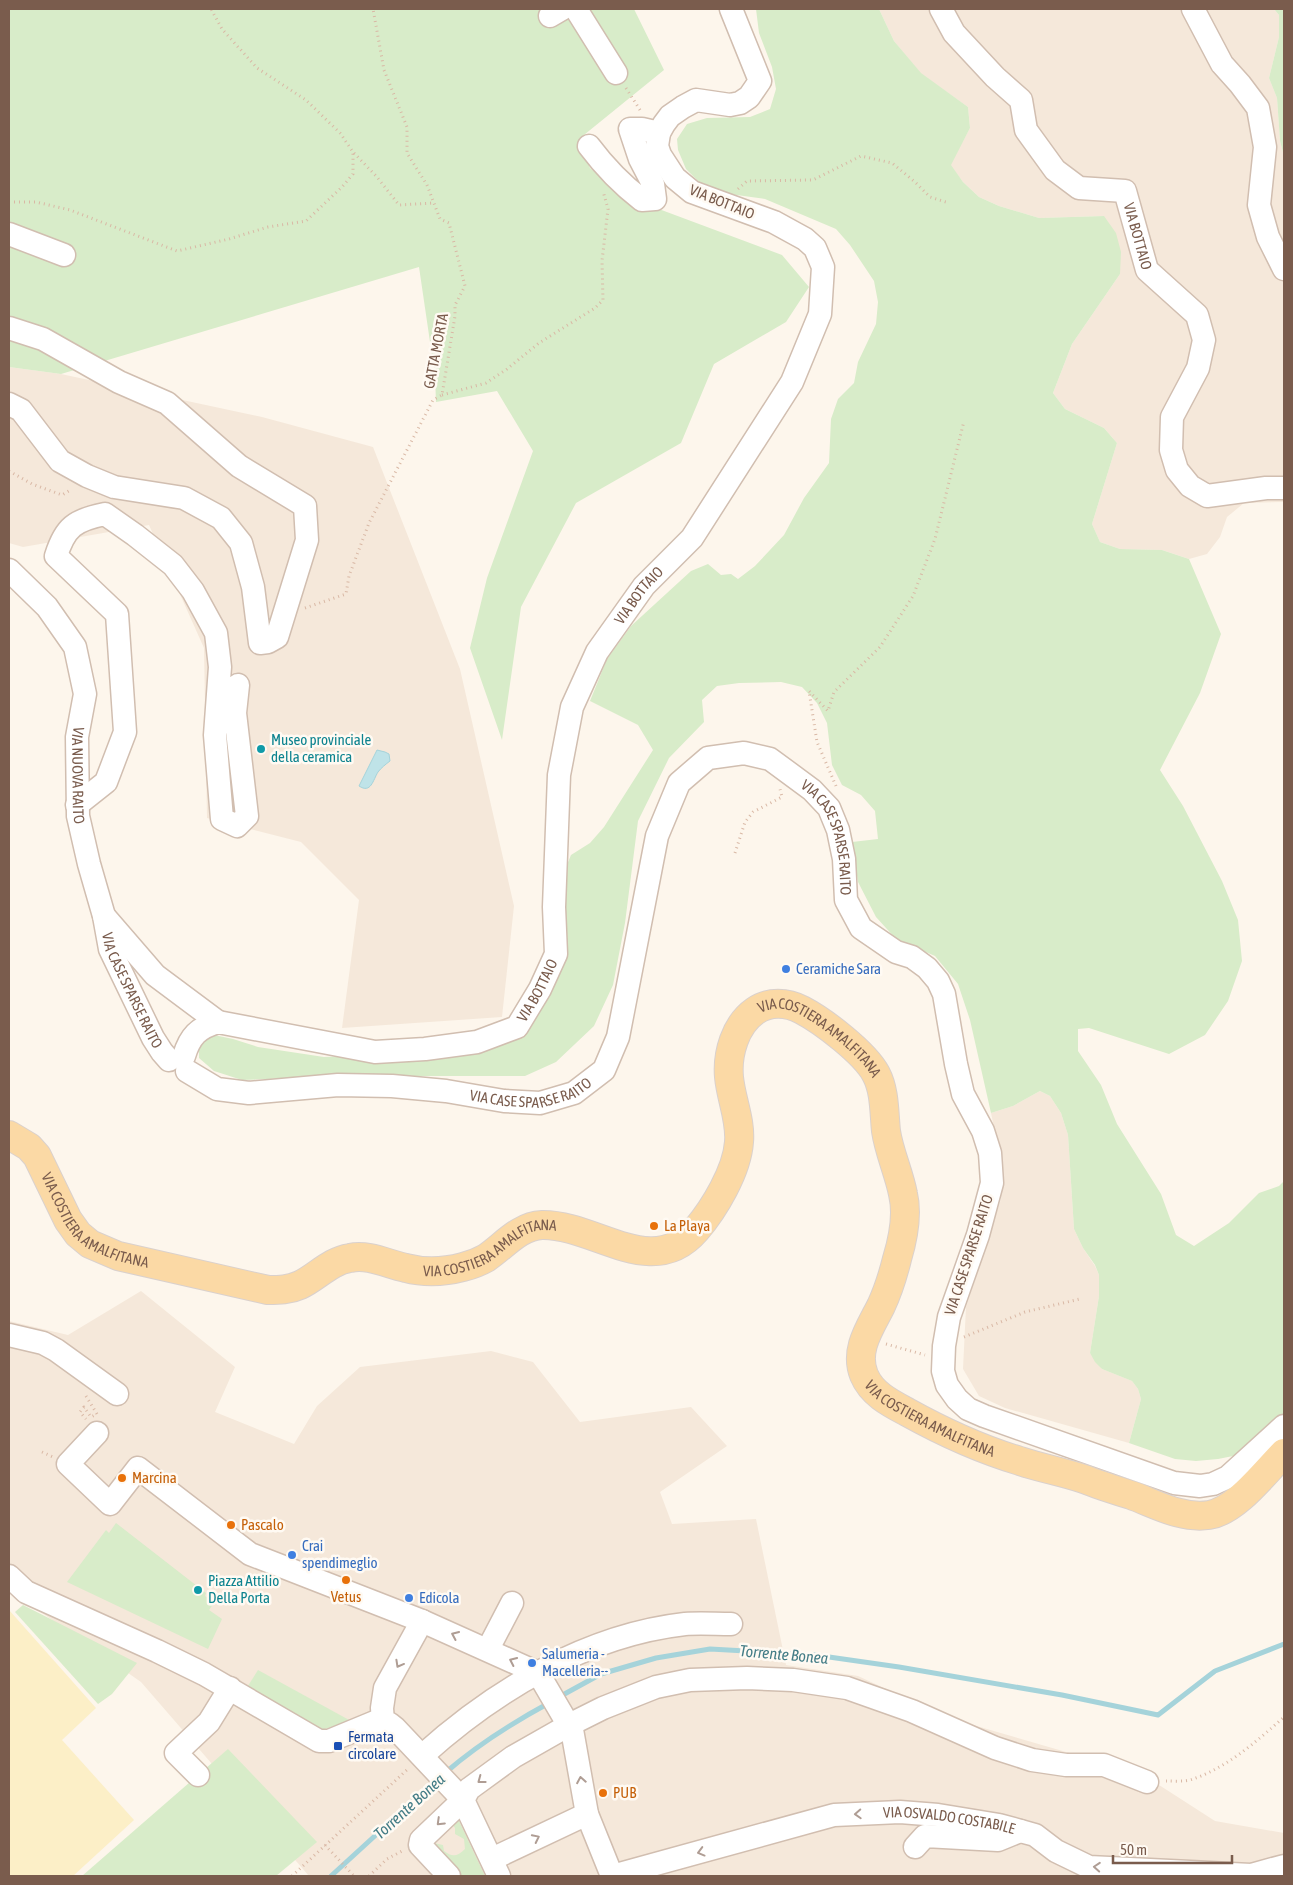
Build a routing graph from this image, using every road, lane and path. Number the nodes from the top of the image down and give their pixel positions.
1 (211, 9) edge
2 (373, 9) edge
3 (576, 9) edge
4 (731, 9) edge
5 (941, 9) edge
6 (1193, 9) edge
7 (616, 73) joint
8 (641, 111) dead end
9 (659, 133) junction
10 (353, 152) junction
11 (595, 154) joint
12 (742, 194) dead end
13 (9, 202) edge
14 (433, 203) junction
15 (949, 203) dead end
16 (9, 234) edge
17 (64, 254) dead end
18 (1284, 270) edge
19 (9, 328) edge
20 (442, 395) junction
21 (9, 404) edge
22 (964, 421) dead end
23 (9, 471) edge
24 (75, 488) dead end
25 (1284, 488) edge
26 (9, 570) edge
27 (303, 609) dead end
28 (238, 684) dead end
29 (778, 783) dead end
30 (807, 786) junction
31 (78, 805) junction
32 (735, 853) dead end
33 (104, 916) junction
34 (218, 1022) junction
35 (180, 1062) junction
36 (9, 1135) edge
37 (1080, 1299) dead end
38 (866, 1332) junction
39 (9, 1335) edge
40 (944, 1350) junction
41 (81, 1391) dead end
42 (117, 1394) dead end
43 (1284, 1426) edge
44 (97, 1433) joint
45 (1284, 1453) edge
46 (9, 1576) edge
47 (512, 1603) dead end
48 (422, 1621) junction
49 (731, 1624) dead end
50 (488, 1649) junction
51 (538, 1673) junction
52 (230, 1688) junction
53 (1284, 1717) edge
54 (382, 1722) junction
55 (570, 1725) junction
56 (423, 1755) junction
57 (195, 1778) dead end
58 (1148, 1782) joint
59 (463, 1800) junction
60 (587, 1814) junction
61 (1020, 1831) junction
62 (420, 1843) junction
63 (325, 1845) junction
64 (915, 1847) dead end
65 (1284, 1866) edge
66 (496, 1868) edge
67 (292, 1876) edge
68 (354, 1876) edge
69 (369, 1876) edge
70 (449, 1876) edge
71 (612, 1876) edge

1 - 10 path
2 - 14 path, GATTA MORTA
3 - 7 street
4 - 9 street
5 - 25 street, VIA BOTTAIO
6 - 18 street
7 - 8 path
9 - 11 street
9 - 34 street, VIA BOTTAIO
10 - 13 path
10 - 14 path
11 - 20 path
12 - 15 path
14 - 20 path, GATTA MORTA
16 - 17 street
19 - 21 street
20 - 27 path, GATTA MORTA
22 - 30 path
23 - 24 path
26 - 31 street, VIA NUOVA RAITO
28 - 31 street
29 - 32 path
30 - 35 street, VIA CASE SPARSE RAITO
30 - 40 street, VIA CASE SPARSE RAITO
31 - 33 street, VIA NUOVA RAITO
33 - 34 street
33 - 35 street, VIA CASE SPARSE RAITO
34 - 35 street
36 - 38 main road, VIA COSTIERA AMALFITANA
37 - 40 path
38 - 40 path
38 - 45 main road, VIA COSTIERA AMALFITANA
39 - 42 street
40 - 43 street, VIA CASE SPARSE RAITO
41 - 44 path
44 - 48 street
46 - 52 street
47 - 50 street
50 -> 48 street
48 -> 54 street
49 - 51 street
51 -> 50 street
51 - 55 street, VIA OSVALDO COSTABILE
51 - 56 street
52 - 54 street
52 - 57 street
53 - 58 path
54 - 56 street
55 - 58 street
55 -> 59 street
60 -> 55 street, VIA OSVALDO COSTABILE
56 - 59 street
56 - 63 path
59 -> 62 street
59 - 66 street
66 -> 60 street
60 - 71 street, VIA OSVALDO COSTABILE
61 - 64 street
65 -> 61 street, VIA OSVALDO COSTABILE
61 -> 71 street, VIA OSVALDO COSTABILE
62 - 69 path
62 - 70 street
63 - 67 path
63 - 68 path

